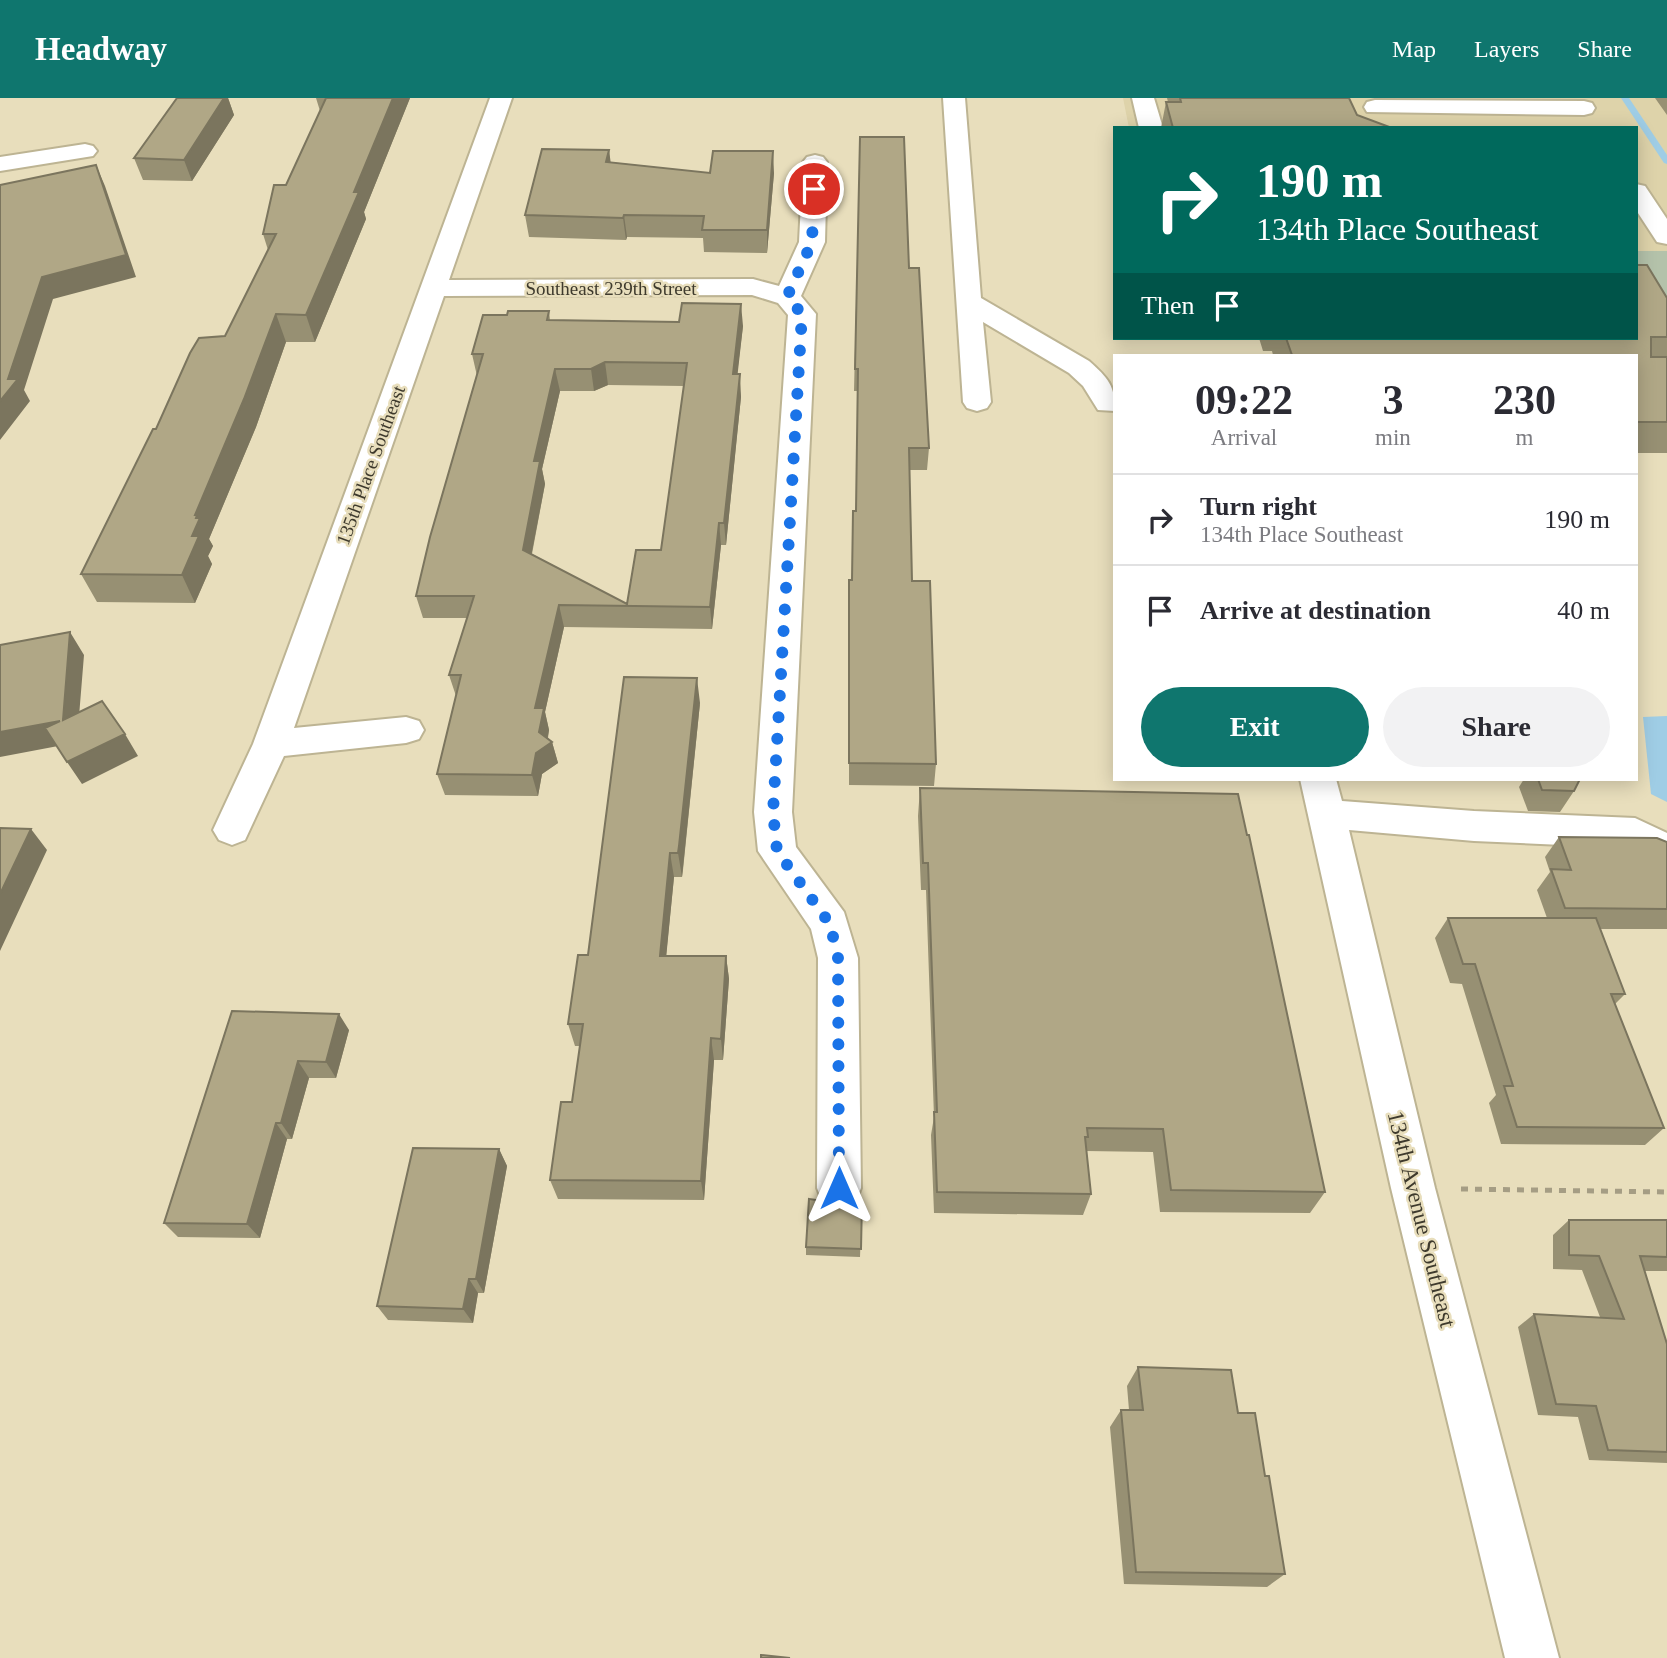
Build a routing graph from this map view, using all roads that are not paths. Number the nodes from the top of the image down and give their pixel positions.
1 (501, 98) edge
2 (954, 98) edge
3 (1143, 98) edge
4 (1373, 102) edge
5 (1586, 111) edge
6 (1150, 126) edge
7 (1384, 126) edge
8 (85, 151) dead end
9 (816, 162) dead end
10 (0, 164) edge
11 (1638, 194) edge
12 (1638, 237) edge
13 (1666, 237) edge
14 (433, 288) junction
15 (787, 297) junction
16 (968, 302) junction
17 (977, 402) dead end
18 (1108, 404) dead end
19 (405, 730) dead end
20 (271, 744) junction
21 (1322, 796) edge
22 (232, 830) dead end
23 (1667, 852) edge
24 (839, 1188) dead end
25 (1532, 1658) edge

1 - 14 street, 135th Place Southeast
2 - 16 street
3 - 6 street
4 - 5 street
4 - 7 street
8 - 10 street
9 - 15 street
11 - 13 street
12 - 13 street
14 - 15 street, Southeast 239th Street
14 - 20 street, 135th Place Southeast
15 - 24 street
16 - 17 street
16 - 18 street
19 - 20 street
20 - 22 street, 135th Place Southeast
21 - 23 street
21 - 25 street, 134th Avenue Southeast

